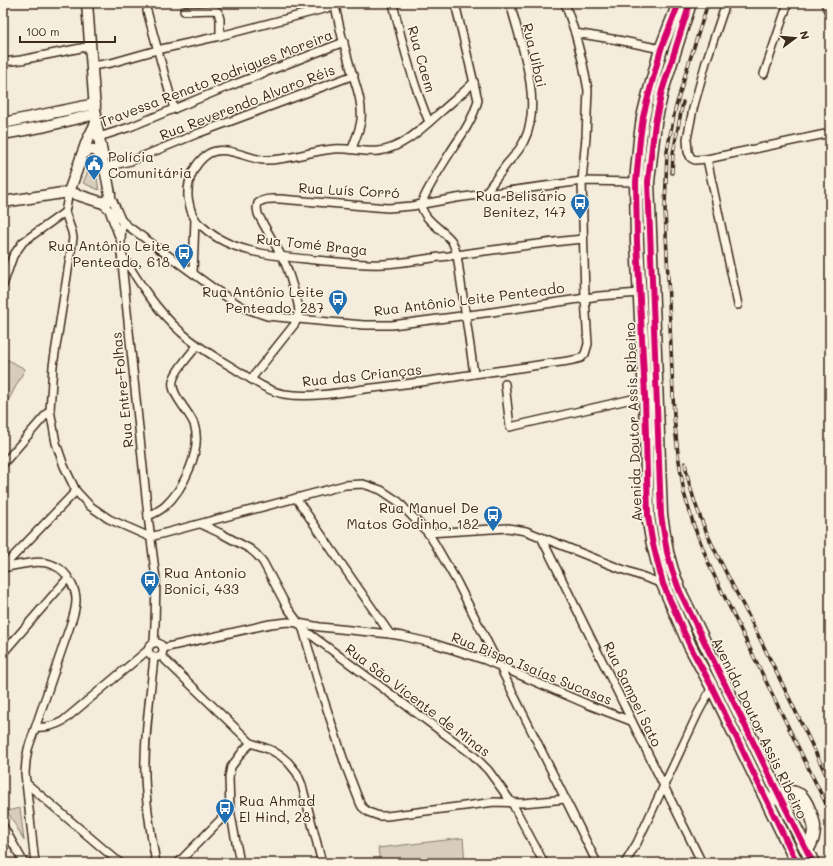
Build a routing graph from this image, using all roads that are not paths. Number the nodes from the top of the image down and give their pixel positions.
1 (87, 3) edge
2 (393, 3) edge
3 (455, 3) edge
4 (510, 3) edge
5 (565, 3) edge
6 (674, 3) edge
7 (679, 3) edge
8 (690, 3) edge
9 (726, 3) edge
10 (788, 3) edge
11 (825, 3) edge
12 (147, 10) dead end
13 (184, 11) dead end
14 (830, 15) edge
15 (575, 33) junction
16 (220, 36) junction
17 (344, 42) junction
18 (91, 46) junction
19 (662, 49) junction
20 (158, 50) junction
21 (3, 62) edge
22 (92, 66) junction
23 (764, 74) dead end
24 (354, 75) junction
25 (474, 82) junction
26 (656, 90) junction
27 (464, 92) junction
28 (478, 100) junction
29 (174, 110) junction
30 (96, 113) junction
31 (429, 122) junction
32 (3, 123) edge
33 (830, 133) edge
34 (3, 134) edge
35 (99, 137) junction
36 (352, 149) junction
37 (82, 155) junction
38 (707, 159) junction
39 (105, 167) junction
40 (582, 182) junction
41 (636, 182) junction
42 (648, 182) junction
43 (69, 192) junction
44 (110, 194) junction
45 (484, 194) junction
46 (3, 202) edge
47 (100, 202) junction
48 (421, 204) junction
49 (110, 211) junction
50 (65, 212) junction
51 (195, 219) junction
52 (122, 222) junction
53 (583, 239) junction
54 (121, 241) junction
55 (121, 253) junction
56 (457, 254) junction
57 (281, 256) junction
58 (193, 273) junction
59 (4, 277) edge
60 (3, 284) edge
61 (640, 293) junction
62 (585, 298) junction
63 (738, 304) dead end
64 (466, 315) junction
65 (298, 319) junction
66 (197, 346) junction
67 (474, 374) junction
68 (251, 379) junction
69 (505, 384) dead end
70 (645, 396) junction
71 (50, 410) junction
72 (3, 464) edge
73 (76, 491) junction
74 (296, 498) junction
75 (148, 516) junction
76 (201, 524) junction
77 (428, 533) junction
78 (150, 537) junction
79 (541, 537) junction
80 (3, 568) edge
81 (68, 578) junction
82 (663, 584) junction
83 (300, 626) junction
84 (390, 634) junction
85 (154, 643) junction
86 (163, 648) junction
87 (148, 650) junction
88 (3, 653) edge
89 (158, 657) junction
90 (500, 667) junction
91 (712, 687) junction
92 (631, 721) junction
93 (36, 727) junction
94 (251, 743) junction
95 (26, 783) junction
96 (664, 786) junction
97 (779, 795) junction
98 (566, 799) junction
99 (767, 802) junction
100 (512, 803) junction
101 (230, 810) junction
102 (3, 826) edge
103 (807, 850) junction
104 (24, 863) edge
105 (34, 863) edge
106 (120, 863) edge
107 (156, 863) edge
108 (178, 863) edge
109 (240, 863) edge
110 (322, 863) edge
111 (544, 863) edge
112 (597, 863) edge
113 (625, 863) edge
114 (702, 863) edge
115 (797, 863) edge
116 (813, 863) edge

1 - 18 street
2 - 31 street, Rua Caem
3 - 25 street
4 - 45 street, Rua Uibai
5 - 15 street
6 - 7 street
7 - 19 main road, Avenida Doutor Assis Ribeiro
8 - 26 main road, Avenida Doutor Assis Ribeiro
9 - 38 street
10 - 23 street
11 - 14 street
12 - 20 street
13 - 16 street
15 - 19 street
15 - 40 street
16 - 17 street
16 - 20 street
17 - 24 street
17 - 29 street, Travessa Renato Rodrigues Moreira
18 - 21 street
18 - 22 street
19 - 26 main road, Avenida Doutor Assis Ribeiro
20 - 22 street
20 - 29 street
22 - 30 street
24 - 36 street
24 - 39 street, Rua Reverendo Alvaro Réis
25 - 27 street, Rua Tomé Braga
25 - 28 street
26 - 41 main road, Avenida Doutor Assis Ribeiro
26 - 42 main road, Avenida Doutor Assis Ribeiro
27 - 28 street
27 - 31 street, Rua Tomé Braga
28 - 48 street
29 - 35 street, Travessa Renato Rodrigues Moreira
30 - 32 street
30 - 34 street
30 - 35 street
30 - 37 street
31 - 36 street, Rua Tomé Braga
33 - 38 street
35 - 39 street
36 - 51 street, Rua Tomé Braga
37 - 39 street
37 - 43 street
38 - 63 street
39 - 44 street
40 - 41 street, Rua Luís Corró
40 - 45 street, Rua Luís Corró
40 - 53 street
41 - 42 street, Rua Luís Corró
41 - 61 main road, Avenida Doutor Assis Ribeiro
42 - 97 main road, Avenida Doutor Assis Ribeiro
43 - 46 street
43 - 47 street
43 - 50 street
44 - 47 street
44 - 52 street
45 - 48 street, Rua Luís Corró
47 - 49 street, Rua Antônio Leite Penteado
48 - 56 street
48 - 57 street, Rua Luís Corró
49 - 52 street, Rua Antônio Leite Penteado
49 - 54 street, Rua Entre-Folhas
50 - 59 street
50 - 71 street
51 - 57 street, Rua Tomé Braga
51 - 58 street
52 - 54 street, Rua Entre-Folhas
52 - 58 street, Rua Antônio Leite Penteado
53 - 56 street, Rua Tomé Braga
53 - 62 street
54 - 55 street, Rua Entre-Folhas
55 - 66 street, Rua das Crianças
55 - 75 street, Rua Entre-Folhas
56 - 57 street, Rua Tomé Braga
56 - 64 street
57 - 65 street
58 - 65 street, Rua Antônio Leite Penteado
59 - 60 street
61 - 62 street, Rua Antônio Leite Penteado
61 - 70 main road, Avenida Doutor Assis Ribeiro
62 - 64 street, Rua Antônio Leite Penteado
62 - 67 street, Rua das Crianças
64 - 65 street, Rua Antônio Leite Penteado
64 - 67 street
65 - 68 street
66 - 68 street, Rua das Crianças
66 - 75 street
67 - 68 street, Rua das Crianças
69 - 70 street
70 - 82 main road, Avenida Doutor Assis Ribeiro
71 - 72 street
71 - 73 street
73 - 78 street
73 - 80 street
74 - 76 street
74 - 77 street
74 - 84 street
75 - 78 street, Rua Entre-Folhas
76 - 78 street
76 - 83 street
77 - 79 street
77 - 90 street
78 - 85 street, Rua Entre-Folhas
79 - 82 street
79 - 92 street, Rua Sampei Sato
80 - 81 street
81 - 88 street
81 - 93 street
82 - 91 main road, Avenida Doutor Assis Ribeiro
83 - 84 street, Rua Bispo Isaías Sucasas
83 - 86 street, Rua Bispo Isaías Sucasas
83 - 100 street, Rua São Vicente de Minas
83 - 100 street
84 - 90 street, Rua Bispo Isaías Sucasas
85 - 86 street
85 - 87 street
86 - 89 street
87 - 89 street
87 - 93 street
89 - 94 street
89 - 107 street
90 - 92 street, Rua Bispo Isaías Sucasas
90 - 98 street
91 - 96 street
91 - 99 main road, Avenida Doutor Assis Ribeiro
92 - 96 street, Rua Sampei Sato
93 - 95 street
94 - 101 street
94 - 110 street
95 - 105 street
95 - 106 street
96 - 113 street
96 - 114 street, Rua Sampei Sato
97 - 99 main road
97 - 103 main road, Avenida Doutor Assis Ribeiro
97 - 103 main road
98 - 100 street
98 - 112 street
99 - 115 main road, Avenida Doutor Assis Ribeiro
100 - 111 street, Rua São Vicente de Minas
101 - 108 street
101 - 109 street
102 - 104 street
103 - 116 main road, Avenida Doutor Assis Ribeiro

